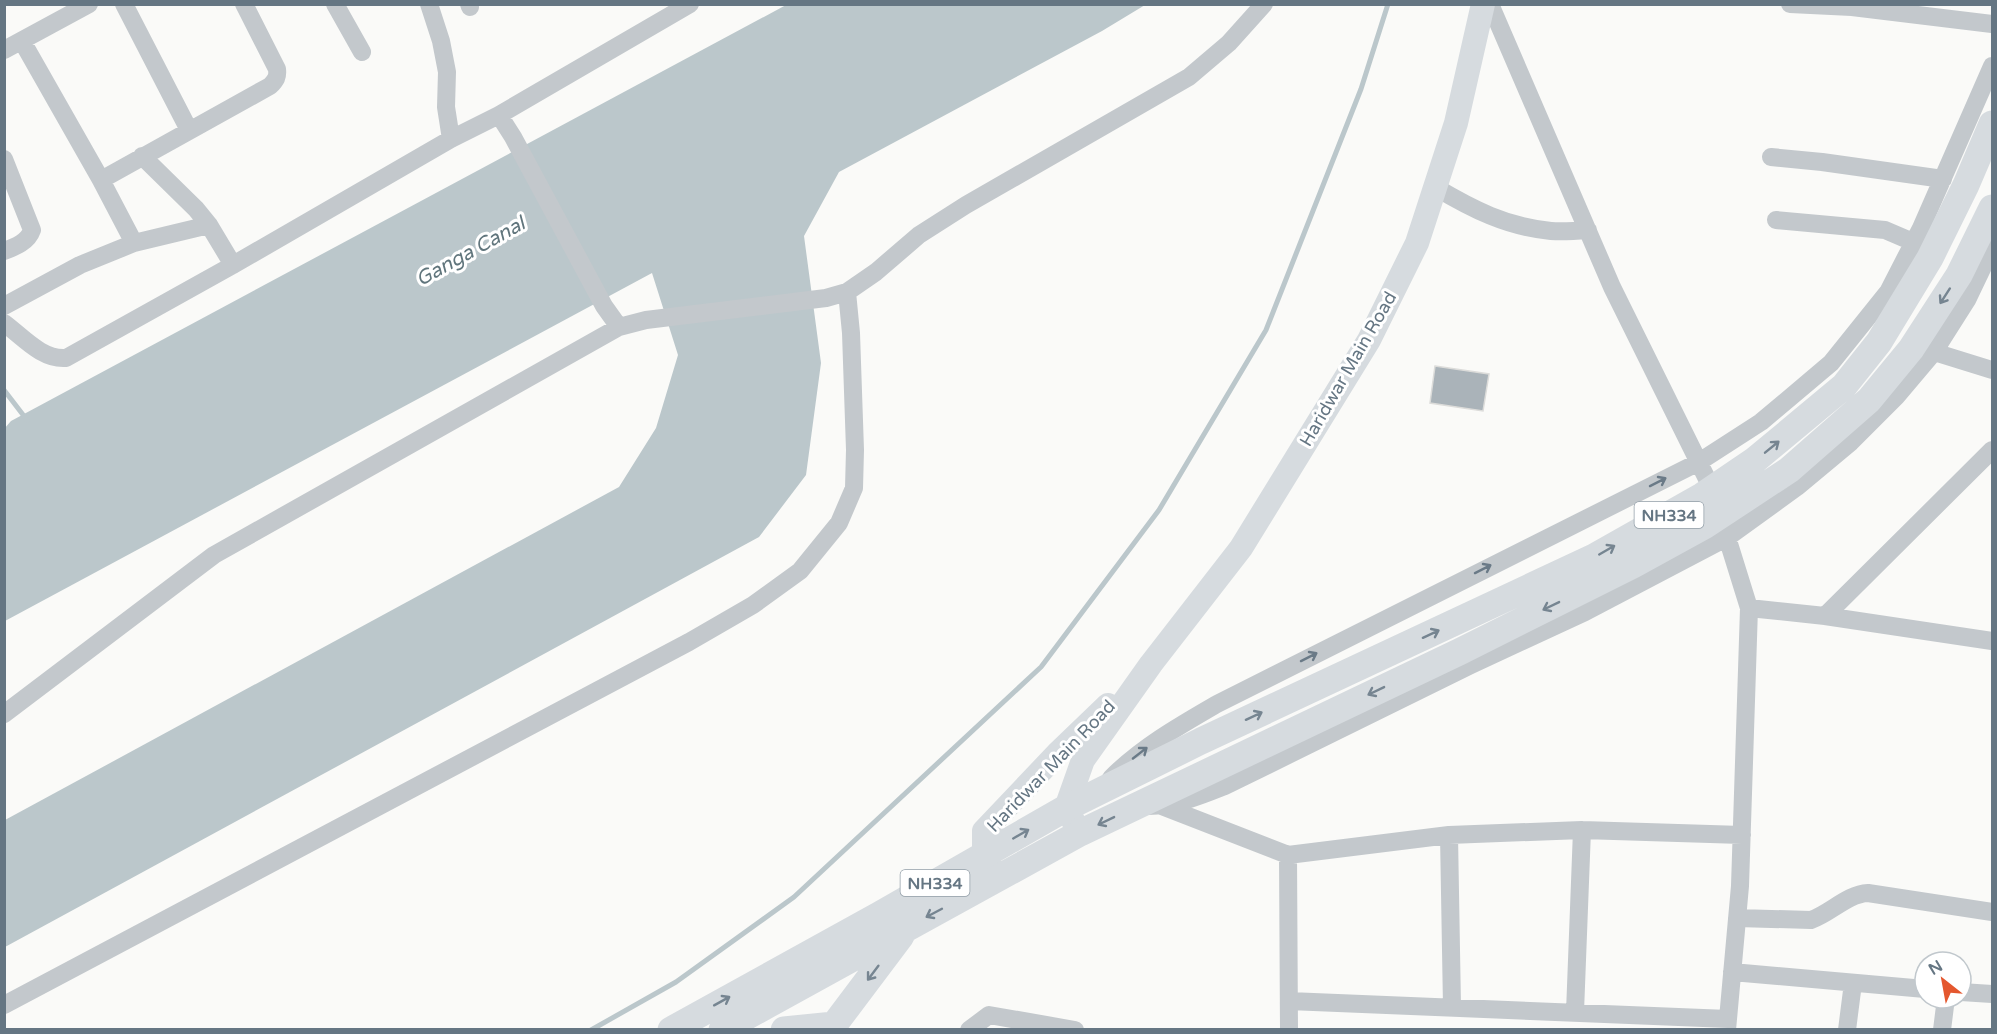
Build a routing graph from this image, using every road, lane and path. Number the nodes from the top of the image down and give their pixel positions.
1 (89, 4) edge
2 (124, 4) edge
3 (244, 4) edge
4 (335, 4) edge
5 (429, 4) edge
6 (690, 4) edge
7 (1264, 4) edge
8 (1483, 4) edge
9 (1490, 4) edge
10 (1790, 4) edge
11 (1992, 24) edge
12 (22, 41) junction
13 (4, 50) edge
14 (362, 52) dead end
15 (1992, 66) edge
16 (499, 115) junction
17 (1992, 124) edge
18 (189, 130) junction
19 (451, 139) junction
20 (142, 156) junction
21 (1772, 157) dead end
22 (4, 159) edge
23 (101, 180) junction
24 (1943, 180) junction
25 (1435, 187) junction
26 (1992, 208) edge
27 (1776, 220) dead end
28 (209, 225) junction
29 (1588, 230) junction
30 (1913, 242) junction
31 (134, 243) junction
32 (1992, 248) edge
33 (4, 251) edge
34 (233, 265) junction
35 (847, 292) junction
36 (4, 306) edge
37 (4, 323) edge
38 (619, 327) junction
39 (1934, 352) junction
40 (1992, 370) edge
41 (1992, 450) edge
42 (1699, 462) junction
43 (1728, 537) junction
44 (1749, 608) junction
45 (1825, 616) junction
46 (1992, 641) edge
47 (1151, 664) junction
48 (4, 714) edge
49 (1097, 792) junction
50 (1162, 806) junction
51 (1134, 807) junction
52 (1066, 808) junction
53 (1582, 830) junction
54 (1080, 833) junction
55 (1449, 835) junction
56 (1742, 835) junction
57 (984, 855) junction
58 (1288, 855) junction
59 (996, 879) junction
60 (1992, 912) edge
61 (1737, 918) junction
62 (908, 926) junction
63 (1732, 972) junction
64 (792, 978) junction
65 (1853, 982) junction
66 (1913, 988) edge
67 (1973, 993) edge
68 (1992, 994) edge
69 (1289, 1000) junction
70 (4, 1005) edge
71 (1452, 1007) junction
72 (1944, 1010) edge
73 (1575, 1012) junction
74 (989, 1015) junction
75 (1598, 1021) edge
76 (1727, 1024) edge
77 (832, 1028) edge
78 (671, 1029) edge
79 (722, 1029) edge
80 (784, 1029) edge
81 (969, 1029) edge
82 (1002, 1029) edge
83 (1075, 1029) edge
84 (1289, 1029) edge
85 (1847, 1029) edge
86 (1942, 1029) edge

1 - 12 street
2 - 18 street
3 - 18 street
4 - 14 street
5 - 19 street
6 - 16 street
7 - 35 street
8 - 25 main road, Haridwar Main Road
9 - 29 street
10 - 11 street
12 - 13 street
12 - 23 street
15 - 24 street
16 - 19 street
16 - 38 street
49 -> 17 highway, NH334
18 - 20 street
19 - 34 street
20 - 23 street
20 - 28 street
21 - 24 street
22 - 33 street
23 - 31 street
24 - 30 street
25 - 29 street
25 - 47 main road, Haridwar Main Road
26 -> 51 highway, NH334
27 - 30 street
28 - 31 street
28 - 34 street
29 - 42 street
30 - 42 street
31 - 36 street
32 - 39 street
34 - 37 street
35 - 38 street
35 - 70 street
38 - 48 street
39 - 40 street
39 - 43 street
41 - 45 street
42 - 43 street
49 -> 42 street
43 - 44 street
43 - 50 street
44 - 45 street
44 - 56 street
45 - 46 street
47 - 52 main road, Haridwar Main Road
47 - 57 main road, Haridwar Main Road
49 - 52 highway, NH334
50 - 51 street
50 - 58 street
51 -> 54 highway, NH334
52 - 54 main road
57 -> 52 highway, NH334
53 - 55 street
53 - 56 street
53 - 73 street
54 - 59 highway, NH334
55 - 58 street
55 - 71 street
56 - 61 street
57 - 59 main road, Haridwar Main Road
57 - 64 highway, NH334
58 - 69 street
59 -> 62 highway, NH334
60 - 61 street
61 - 63 street
62 - 64 highway, NH334
62 -> 77 highway
63 - 65 street
63 - 76 street
64 - 77 highway
78 -> 64 highway, NH334
64 - 79 highway, NH334
65 - 66 street
65 - 85 street
67 - 68 street
69 - 71 street
69 - 84 street
71 - 73 street
72 - 86 street
73 - 75 street
74 - 81 street
74 - 82 street
74 - 83 street
75 - 76 street
77 - 80 highway

